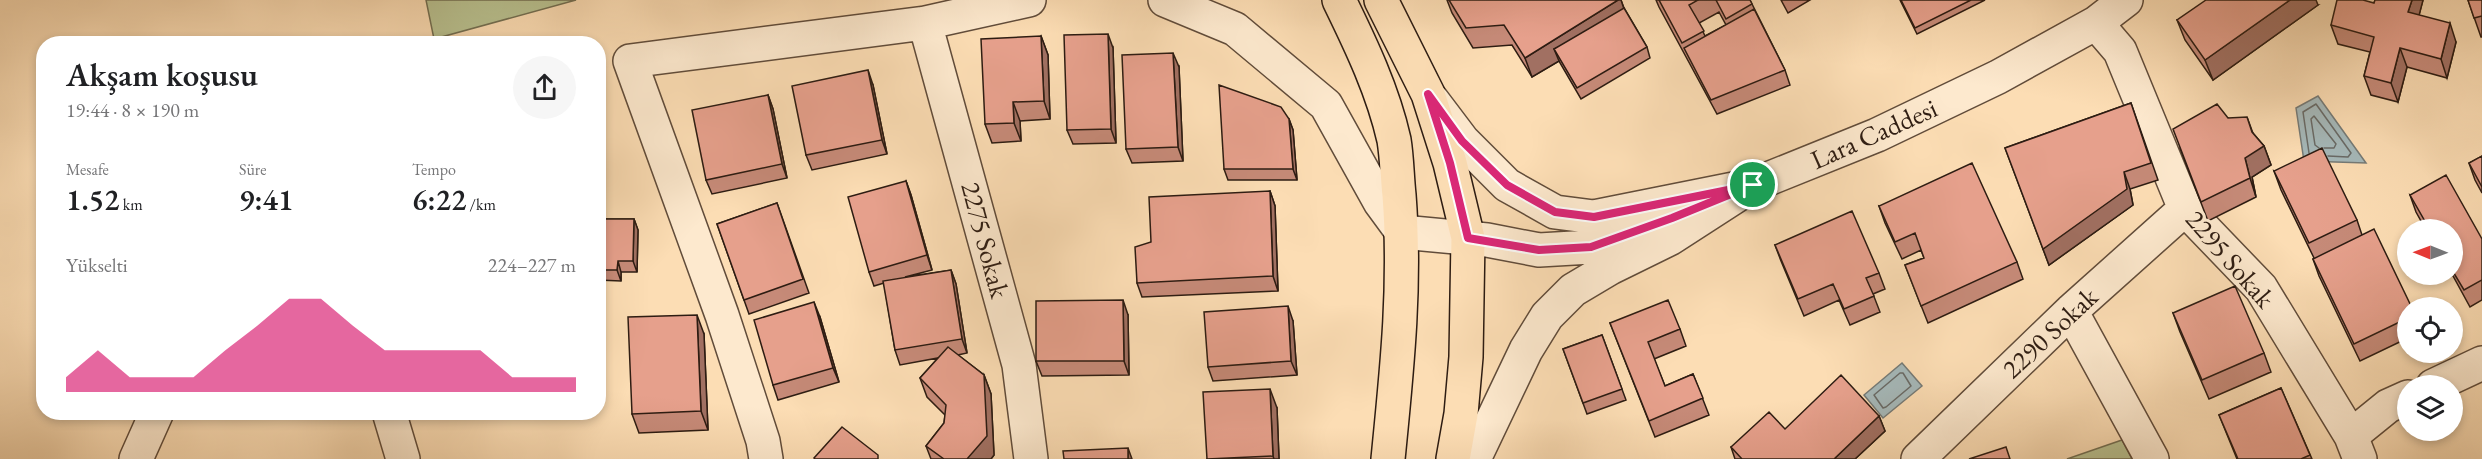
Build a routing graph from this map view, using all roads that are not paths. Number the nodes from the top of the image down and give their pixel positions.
1 (1029, 0) edge
2 (1165, 0) edge
3 (1339, 0) edge
4 (1381, 0) edge
5 (2126, 0) edge
6 (925, 23) junction
7 (2096, 23) junction
8 (1428, 94) junction
9 (1753, 185) junction
10 (2185, 209) junction
11 (1402, 232) junction
12 (1468, 238) junction
13 (2071, 311) junction
14 (2482, 363) edge
15 (2456, 375) edge
16 (2397, 402) edge
17 (154, 420) edge
18 (391, 420) edge
19 (2356, 447) edge
20 (136, 459) edge
21 (403, 459) edge
22 (766, 459) edge
23 (1031, 459) edge
24 (1388, 459) edge
25 (1452, 459) edge
26 (1474, 459) edge
27 (1918, 459) edge
28 (2152, 459) edge

1 - 6 street
2 - 11 street
3 - 11 main road
4 - 8 main road
5 - 7 street, Lara Caddesi
6 - 22 street
6 - 23 street, 2275 Sokak
7 - 9 street, Lara Caddesi
7 - 10 street, 2295 Sokak
8 - 9 street
8 - 12 main road
9 - 12 street
9 - 26 street, Lara Caddesi
10 - 13 street, 2290 Sokak
10 - 19 street, 2295 Sokak
11 - 12 street
11 - 24 main road
12 - 25 main road
13 - 27 street, 2290 Sokak
13 - 28 street
14 - 15 street
16 - 19 street
17 - 20 street
18 - 21 street

